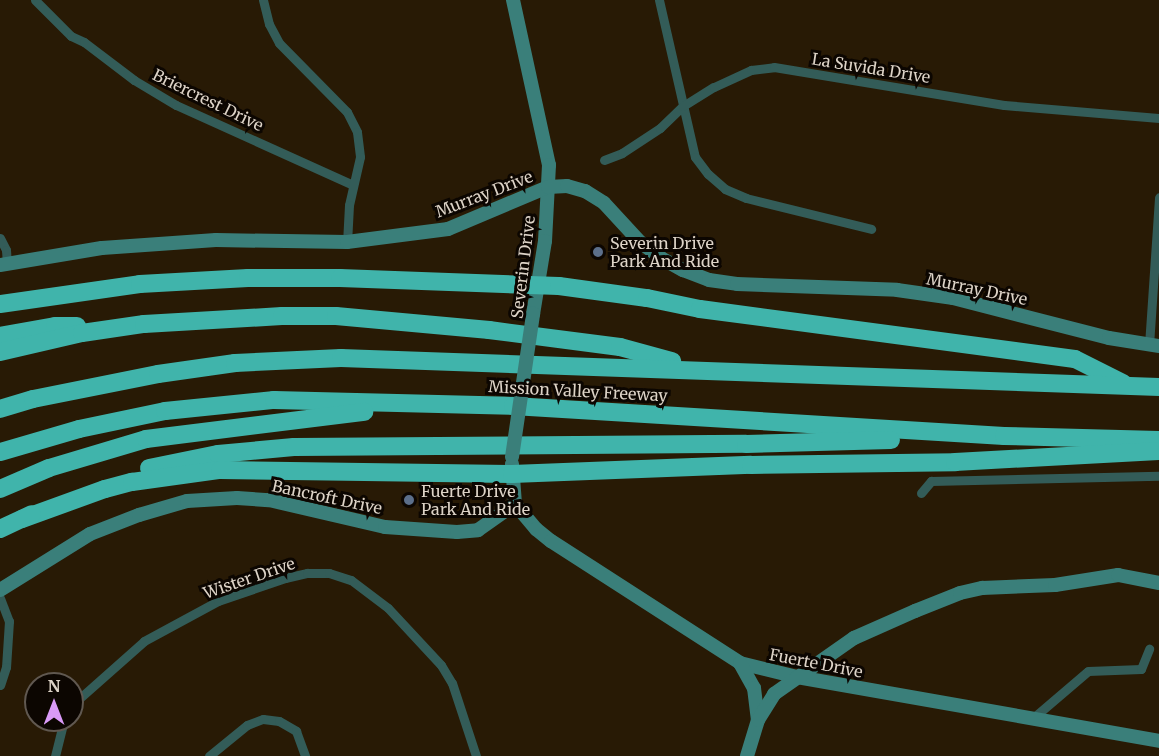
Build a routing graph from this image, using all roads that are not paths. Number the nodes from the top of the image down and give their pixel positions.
1 (35, 0) edge
2 (263, 0) edge
3 (513, 0) edge
4 (659, 0) edge
5 (683, 106) junction
6 (1159, 118) edge
7 (604, 160) dead end
8 (353, 185) junction
9 (548, 187) junction
10 (1159, 197) edge
11 (871, 229) dead end
12 (0, 238) edge
13 (347, 242) junction
14 (4, 264) edge
15 (539, 284) junction
16 (0, 304) edge
17 (144, 324) junction
18 (0, 336) edge
19 (1154, 345) edge
20 (0, 352) edge
21 (703, 370) junction
22 (1130, 386) junction
23 (1159, 387) edge
24 (438, 404) junction
25 (0, 410) edge
26 (1004, 436) junction
27 (1159, 441) edge
28 (1159, 451) edge
29 (0, 452) edge
30 (513, 465) junction
31 (1159, 477) edge
32 (0, 489) edge
33 (921, 493) dead end
34 (515, 504) junction
35 (22, 519) junction
36 (0, 530) edge
37 (1159, 583) edge
38 (0, 590) edge
39 (0, 598) edge
40 (1149, 649) dead end
41 (740, 663) junction
42 (797, 677) junction
43 (0, 685) edge
44 (84, 694) edge
45 (1033, 718) junction
46 (758, 720) junction
47 (61, 732) edge
48 (1159, 741) edge
49 (55, 756) edge
50 (209, 756) edge
51 (305, 756) edge
52 (475, 756) edge
53 (747, 756) edge

1 - 8 street, Briercrest Drive
2 - 8 street
3 - 9 main road, Severin Drive
4 - 5 street
5 - 6 street, La Suvida Drive
5 - 7 street, La Suvida Drive
5 - 11 street
8 - 13 street
9 - 13 main road, Murray Drive
9 - 15 main road, Severin Drive
9 - 19 main road, Murray Drive
10 - 19 street
12 - 14 street
13 - 14 main road, Murray Drive
15 - 16 highway
15 - 22 highway
15 - 30 main road, Severin Drive, bridge
17 - 18 highway
17 - 20 highway
17 - 21 highway
21 - 22 highway, Mission Valley Freeway
21 - 25 highway, Mission Valley Freeway
22 - 23 highway, Mission Valley Freeway
24 - 26 highway, Mission Valley Freeway
24 - 29 highway, Mission Valley Freeway
24 - 32 highway
26 - 27 highway, Mission Valley Freeway
26 - 35 highway
28 - 30 highway
30 - 34 main road, Severin Drive
30 - 35 highway
31 - 33 street
34 - 38 main road, Bancroft Drive
34 - 41 main road, Fuerte Drive
35 - 36 highway
37 - 42 main road
39 - 43 street
40 - 45 street
41 - 42 main road, Fuerte Drive
41 - 46 main road
42 - 45 main road, Fuerte Drive
42 - 46 main road
44 - 52 street, Wister Drive
45 - 48 main road, Fuerte Drive
46 - 53 main road
47 - 49 street
50 - 51 street

